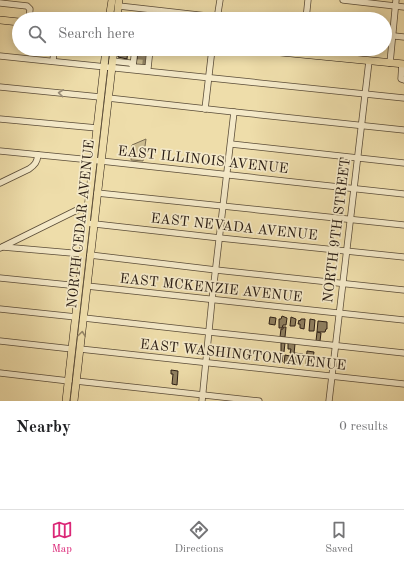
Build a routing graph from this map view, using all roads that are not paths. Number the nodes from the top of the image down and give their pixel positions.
1 (112, 0) edge
2 (220, 0) edge
3 (308, 0) edge
4 (343, 0) edge
5 (0, 3) edge
6 (119, 3) edge
7 (396, 3) edge
8 (404, 7) edge
9 (30, 12) edge
10 (111, 12) edge
11 (178, 12) edge
12 (219, 12) edge
13 (307, 12) edge
14 (0, 20) edge
15 (12, 21) edge
16 (393, 36) junction
17 (404, 37) edge
18 (392, 45) edge
19 (0, 56) edge
20 (53, 56) edge
21 (107, 56) edge
22 (112, 56) edge
23 (211, 56) edge
24 (332, 56) edge
25 (391, 56) edge
26 (136, 57) edge
27 (148, 57) edge
28 (52, 61) junction
29 (369, 61) junction
30 (390, 63) junction
31 (403, 64) edge
32 (109, 65) junction
33 (208, 78) junction
34 (404, 80) edge
35 (0, 86) edge
36 (364, 94) junction
37 (100, 97) junction
38 (108, 98) junction
39 (404, 98) edge
40 (205, 109) junction
41 (234, 112) junction
42 (0, 119) edge
43 (361, 126) junction
44 (97, 128) junction
45 (404, 130) edge
46 (103, 143) junction
47 (231, 144) junction
48 (0, 151) edge
49 (38, 155) junction
50 (357, 158) junction
51 (97, 160) junction
52 (404, 162) edge
53 (227, 175) junction
54 (0, 183) edge
55 (354, 189) junction
56 (97, 193) junction
57 (404, 194) edge
58 (224, 206) junction
59 (87, 209) junction
60 (350, 220) junction
61 (90, 223) junction
62 (404, 226) edge
63 (220, 238) junction
64 (1, 247) edge
65 (346, 252) junction
66 (86, 255) junction
67 (404, 257) edge
68 (216, 270) junction
69 (0, 278) edge
70 (342, 284) junction
71 (79, 286) junction
72 (87, 286) junction
73 (404, 290) edge
74 (212, 300) junction
75 (0, 309) edge
76 (339, 313) junction
77 (76, 317) junction
78 (84, 318) junction
79 (404, 320) edge
80 (209, 332) junction
81 (0, 341) edge
82 (335, 346) junction
83 (72, 349) junction
84 (80, 349) junction
85 (404, 353) edge
86 (206, 363) junction
87 (0, 373) edge
88 (331, 376) junction
89 (72, 381) junction
90 (404, 384) edge
91 (202, 398) edge
92 (66, 401) edge
93 (74, 401) edge
94 (259, 401) edge
95 (328, 401) edge

1 - 10 main road
2 - 12 street
3 - 13 street
4 - 7 street
5 - 9 street
6 - 11 street
7 - 8 street
7 - 16 street
14 - 15 main road
16 - 17 street
16 - 18 street
19 - 28 street
20 - 28 street
21 - 32 main road, NORTH CEDAR AVENUE
22 - 32 main road, NORTH CEDAR AVENUE
23 - 33 street
24 - 29 main road
25 - 30 street
26 - 27 street
26 - 27 street
26 - 32 street
28 - 32 street
29 - 30 main road
29 - 36 street, NORTH 9TH STREET
30 - 31 main road
31 - 34 street
32 - 33 street
32 - 37 main road, NORTH CEDAR AVENUE
32 - 38 main road, NORTH CEDAR AVENUE
33 - 36 street
33 - 40 street
37 -> 35 street
36 - 39 street
36 - 43 street, NORTH 9TH STREET
37 - 44 main road, NORTH CEDAR AVENUE
37 - 46 main road
38 - 40 street
38 - 46 main road, NORTH CEDAR AVENUE
40 - 41 street
41 - 43 street
41 - 47 street
42 - 44 street
43 - 45 street
43 - 50 street, NORTH 9TH STREET
44 - 51 main road, NORTH CEDAR AVENUE
46 - 51 main road, NORTH CEDAR AVENUE
47 - 50 street
47 - 53 street
48 - 49 street, EAST ILLINOIS AVENUE
49 - 51 street, EAST ILLINOIS AVENUE
49 - 54 street
50 - 52 street
50 - 55 street, NORTH 9TH STREET
51 - 53 street, EAST ILLINOIS AVENUE
51 - 56 main road, NORTH CEDAR AVENUE
51 - 59 main road, NORTH CEDAR AVENUE
53 - 55 street, EAST ILLINOIS AVENUE
53 - 58 street
55 - 57 street, EAST ILLINOIS AVENUE
55 - 60 street, NORTH 9TH STREET
56 - 58 street
56 - 61 main road, NORTH CEDAR AVENUE
58 - 60 street
58 - 63 street
59 - 61 main road, NORTH CEDAR AVENUE
59 - 64 street
60 - 62 street
60 - 65 street, NORTH 9TH STREET
61 - 63 street, EAST NEVADA AVENUE
61 - 66 main road, NORTH CEDAR AVENUE
63 - 65 street, EAST NEVADA AVENUE
63 - 68 street
64 - 66 street
65 - 67 street, EAST NEVADA AVENUE
65 - 70 street, NORTH 9TH STREET
66 - 68 street
66 - 71 main road, NORTH CEDAR AVENUE
66 - 72 main road, NORTH CEDAR AVENUE
68 - 70 street
68 - 74 street
69 - 71 street
70 - 73 street
70 - 76 street, NORTH 9TH STREET
71 - 77 main road, NORTH CEDAR AVENUE
71 - 78 main road
72 - 74 street, EAST MCKENZIE AVENUE
72 - 78 main road, NORTH CEDAR AVENUE
74 - 76 street, EAST MCKENZIE AVENUE
74 - 80 street
75 - 77 street
76 - 79 street, EAST MCKENZIE AVENUE
76 - 82 street, NORTH 9TH STREET
77 - 83 main road, NORTH CEDAR AVENUE
78 - 80 street
84 -> 78 main road, NORTH CEDAR AVENUE
80 - 82 street
80 - 86 street
81 - 83 street
82 - 85 street
82 - 88 street, NORTH 9TH STREET
83 - 89 main road, NORTH CEDAR AVENUE
84 - 86 street, EAST WASHINGTON AVENUE
84 - 89 main road, NORTH CEDAR AVENUE
86 - 88 street, EAST WASHINGTON AVENUE
86 - 91 street
87 - 89 street
88 - 90 street, EAST WASHINGTON AVENUE
88 - 95 street, NORTH 9TH STREET
89 - 91 street
89 - 92 main road, NORTH CEDAR AVENUE
89 - 93 main road, NORTH CEDAR AVENUE
91 - 94 street

